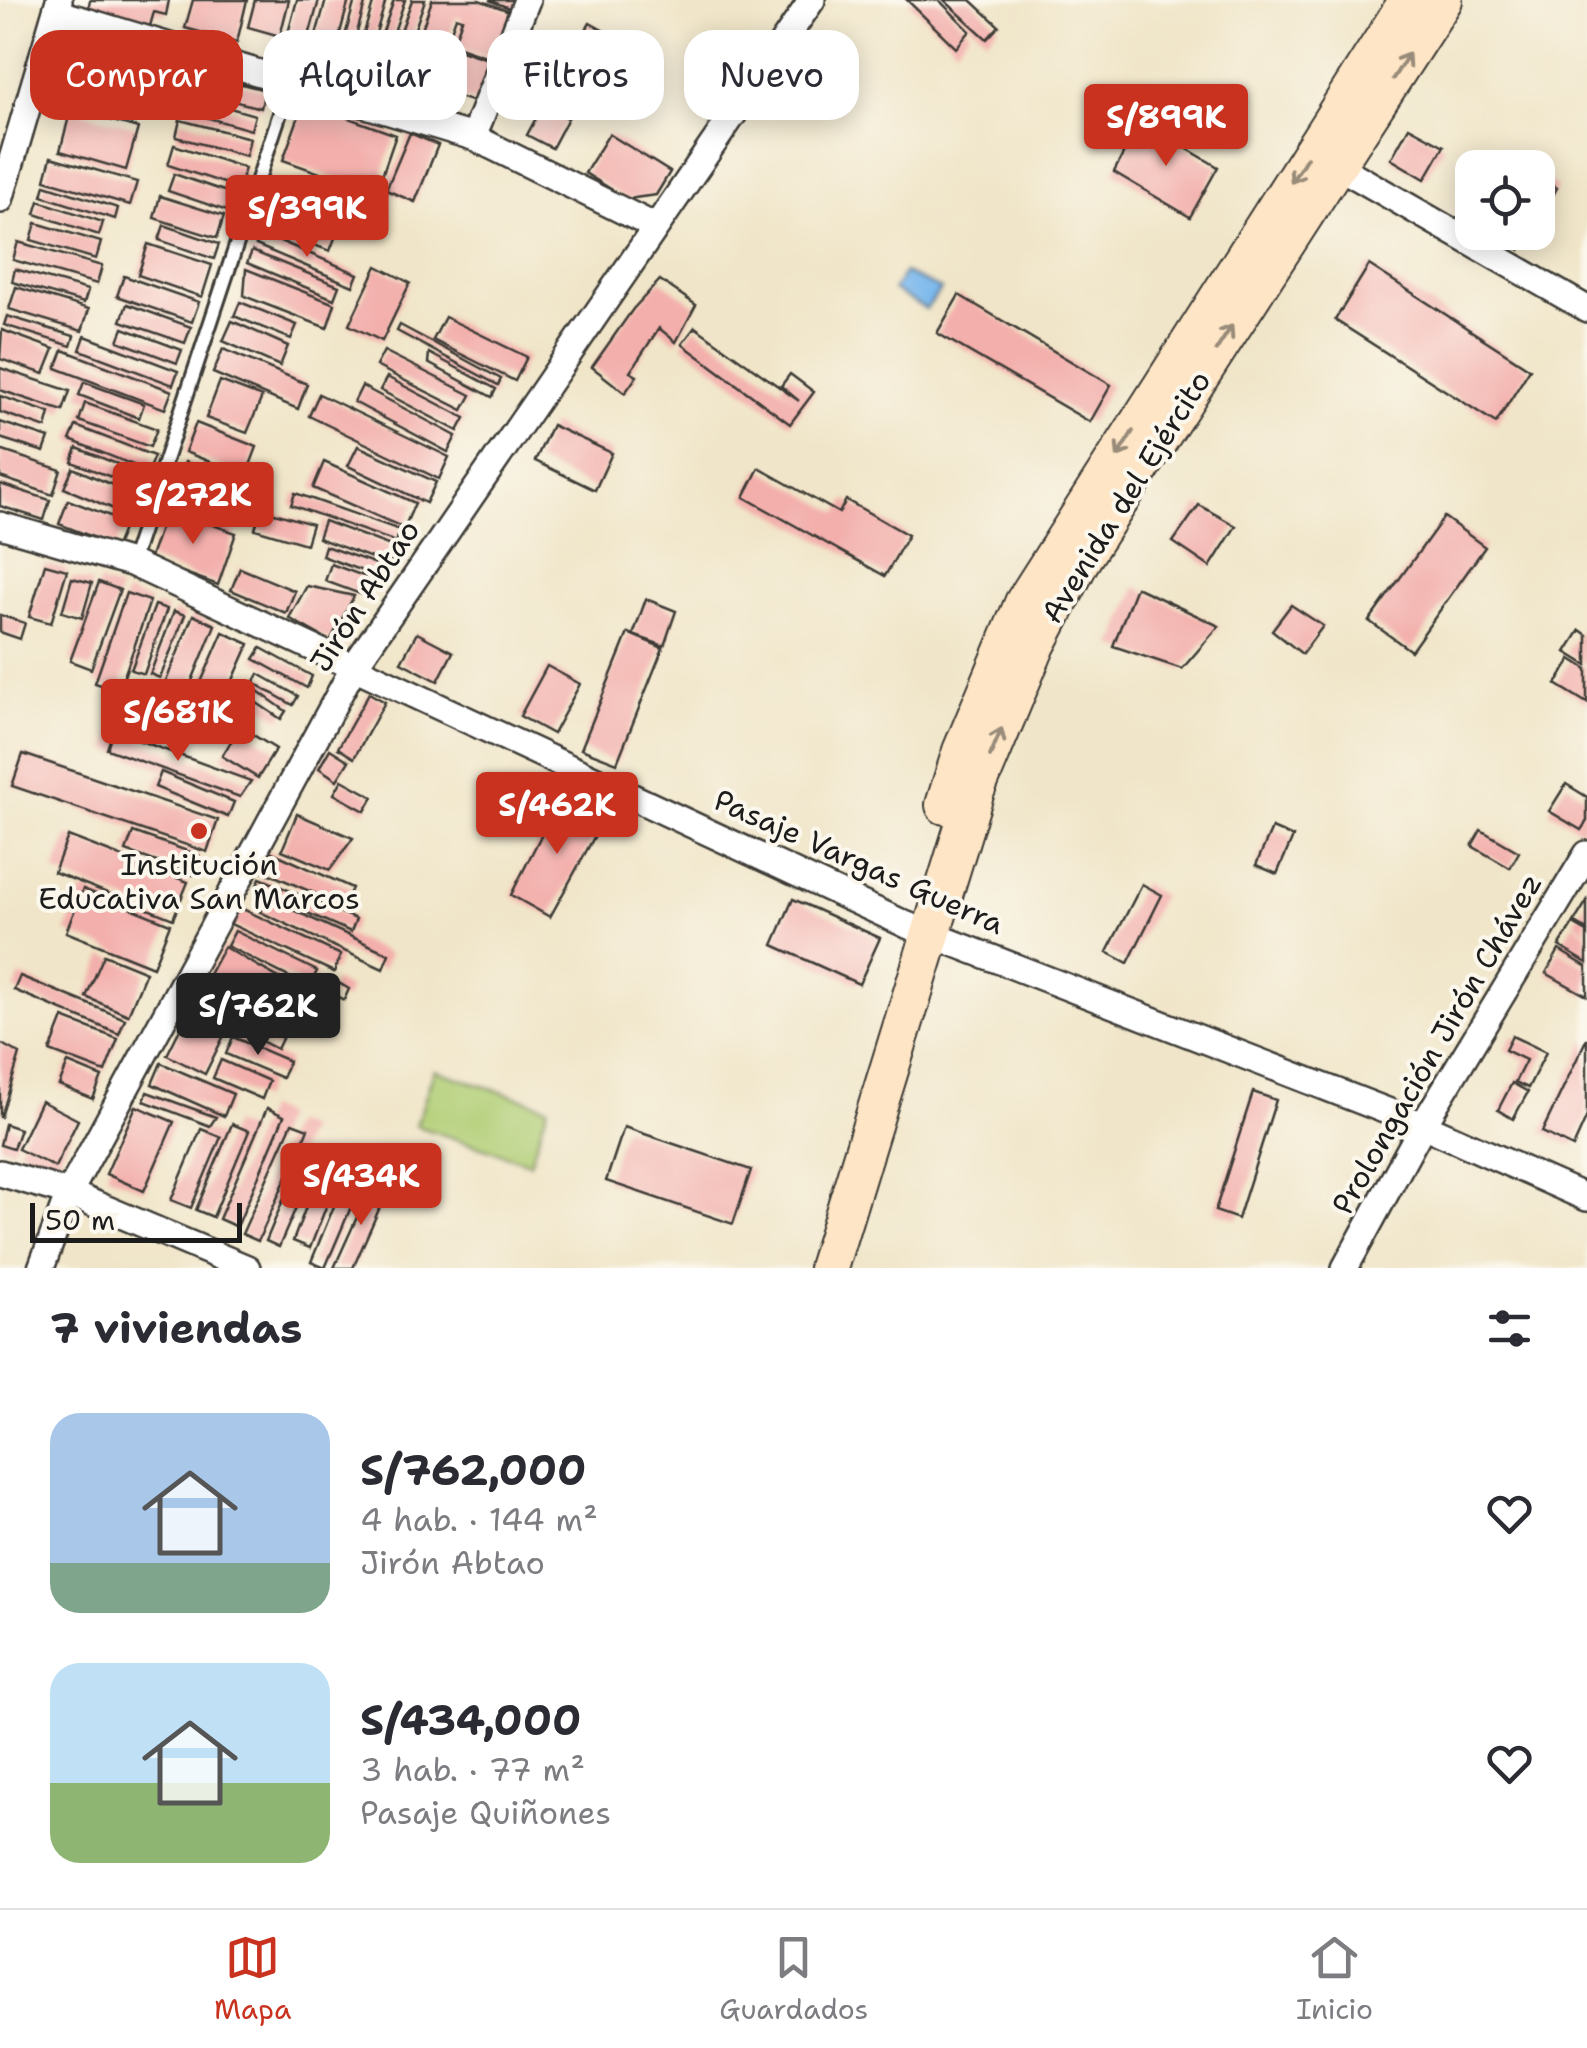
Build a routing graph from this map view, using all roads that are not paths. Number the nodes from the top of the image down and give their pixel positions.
1 (527, 0) edge
2 (812, 0) edge
3 (1409, 0) edge
4 (1444, 0) edge
5 (57, 6) edge
6 (263, 75) edge
7 (1365, 94) junction
8 (278, 120) edge
9 (414, 120) edge
10 (473, 137) junction
11 (1336, 165) junction
12 (0, 200) edge
13 (654, 226) junction
14 (1587, 309) edge
15 (0, 525) edge
16 (131, 563) junction
17 (354, 665) junction
18 (1587, 854) edge
19 (919, 929) junction
20 (1424, 1125) junction
21 (0, 1173) edge
22 (69, 1192) junction
23 (1587, 1198) edge
24 (41, 1268) edge
25 (247, 1268) edge
26 (802, 1268) edge
27 (828, 1268) edge
28 (1345, 1268) edge

1 - 10 street
2 - 13 street, Jirón Abtao
3 - 7 main road, Avenida del Ejército
7 -> 4 main road, Avenida del Ejército
5 - 6 street
5 - 12 street
7 - 11 main road, Avenida del Ejército
7 -> 19 main road, Avenida del Ejército
8 - 16 lane
9 - 10 street
10 - 13 street
11 - 14 street
19 -> 11 main road, Avenida del Ejército
13 - 17 street, Jirón Abtao
15 - 16 street, Pasaje Vargas Guerra
16 - 17 street, Pasaje Vargas Guerra
17 - 19 street, Pasaje Vargas Guerra
17 - 22 street, Jirón Abtao
18 - 20 street, Prolongación Jirón Chávez
19 - 20 street, Pasaje Vargas Guerra
19 - 26 main road, Avenida del Ejército
19 - 27 main road, Avenida del Ejército
20 - 23 street, Pasaje Vargas Guerra
20 - 28 street, Prolongación Jirón Chávez
21 - 22 street
22 - 24 street, Jirón Abtao
22 - 25 street

